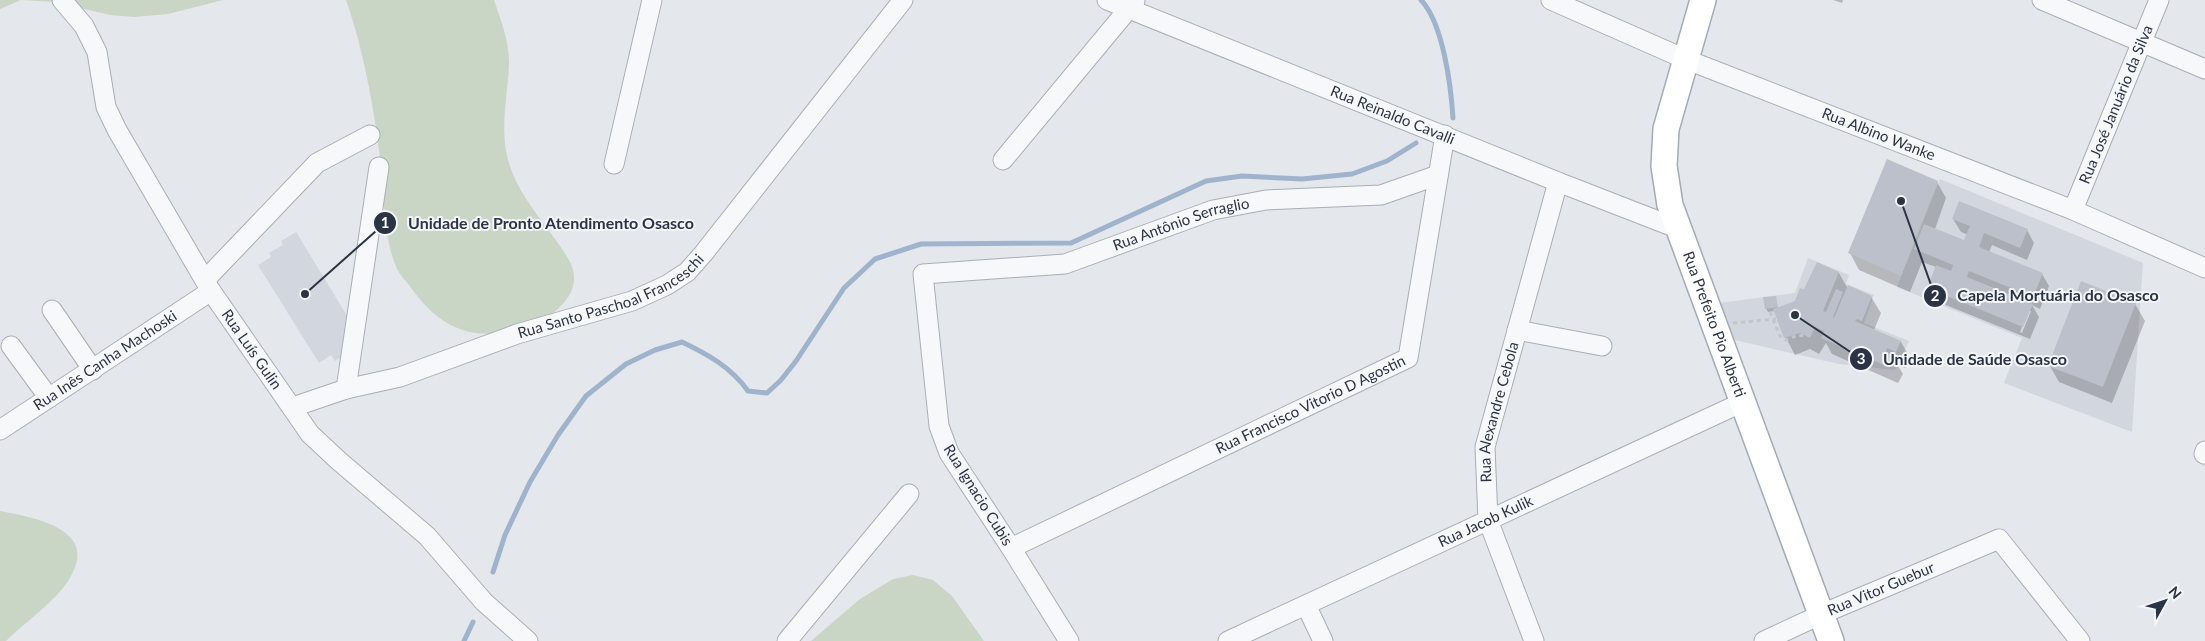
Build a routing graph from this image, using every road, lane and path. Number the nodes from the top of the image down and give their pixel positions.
1 (62, 0) edge
2 (652, 0) edge
3 (903, 0) edge
4 (1107, 0) edge
5 (1551, 0) edge
6 (1703, 0) edge
7 (2042, 0) edge
8 (2159, 0) edge
9 (1132, 4) edge
10 (2142, 42) junction
11 (1685, 59) junction
12 (2205, 69) edge
13 (370, 135) dead end
14 (1445, 135) junction
15 (1003, 160) dead end
16 (614, 164) dead end
17 (378, 167) dead end
18 (1438, 175) junction
19 (1558, 182) junction
20 (2073, 210) junction
21 (1679, 229) junction
22 (2205, 268) edge
23 (923, 274) joint
24 (208, 286) junction
25 (52, 310) dead end
26 (1770, 312) dead end
27 (1775, 319) junction
28 (1716, 328) junction
29 (1517, 330) junction
30 (1805, 336) dead end
31 (12, 346) dead end
32 (1602, 346) dead end
33 (93, 370) junction
34 (346, 389) junction
35 (49, 398) junction
36 (1743, 402) junction
37 (293, 407) junction
38 (0, 430) edge
39 (909, 494) dead end
40 (1488, 520) junction
41 (1011, 548) junction
42 (1306, 604) junction
43 (1822, 614) junction
44 (528, 641) edge
45 (786, 641) edge
46 (1069, 641) edge
47 (1228, 641) edge
48 (1323, 641) edge
49 (1534, 641) edge
50 (1764, 641) edge
51 (1832, 641) edge
52 (2080, 641) edge

1 - 24 street, Rua Luís Gulin
2 - 16 street
3 - 34 street, Rua Santo Paschoal Franceschi
4 - 9 street, Rua Reinaldo Cavalli
5 - 11 street, Rua Albino Wanke
6 - 11 main road, Rua Prefeito Pio Alberti
7 - 10 street
8 - 10 street, Rua José Januário da Silva
9 - 14 street, Rua Reinaldo Cavalli
9 - 15 street
10 - 12 street
10 - 20 street, Rua José Januário da Silva
11 - 20 street, Rua Albino Wanke
11 - 21 main road, Rua Prefeito Pio Alberti
13 - 24 street, Rua Inês Canha Machoski
14 - 18 street, Rua Francisco Vitorio D Agostin
14 - 19 street, Rua Reinaldo Cavalli
17 - 34 street
18 - 23 street, Rua Antônio Serraglio
18 - 41 street, Rua Francisco Vitorio D Agostin
19 - 21 street, Rua Reinaldo Cavalli
19 - 29 street, Rua Alexandre Cebola
20 - 22 street, Rua Albino Wanke
21 - 28 main road, Rua Prefeito Pio Alberti
23 - 41 street, Rua Ignacio Cubis
24 - 33 street, Rua Inês Canha Machoski
24 - 37 street, Rua Luís Gulin
25 - 33 street
26 - 27 path
27 - 28 path
27 - 30 path
28 - 36 main road, Rua Prefeito Pio Alberti
29 - 32 street
29 - 40 street, Rua Alexandre Cebola
31 - 35 street
33 - 35 street, Rua Inês Canha Machoski
34 - 37 street, Rua Santo Paschoal Franceschi
35 - 38 street, Rua Inês Canha Machoski
36 - 40 street, Rua Jacob Kulik
36 - 43 main road, Rua Prefeito Pio Alberti
37 - 44 street, Rua Luís Gulin
39 - 45 street
40 - 42 street, Rua Jacob Kulik
40 - 49 street, Rua Alexandre Cebola
41 - 46 street, Rua Ignacio Cubis
42 - 47 street, Rua Jacob Kulik
42 - 48 street
43 - 50 street, Rua Vitor Guebur
43 - 51 main road, Rua Prefeito Pio Alberti
43 - 52 street, Rua Vitor Guebur

